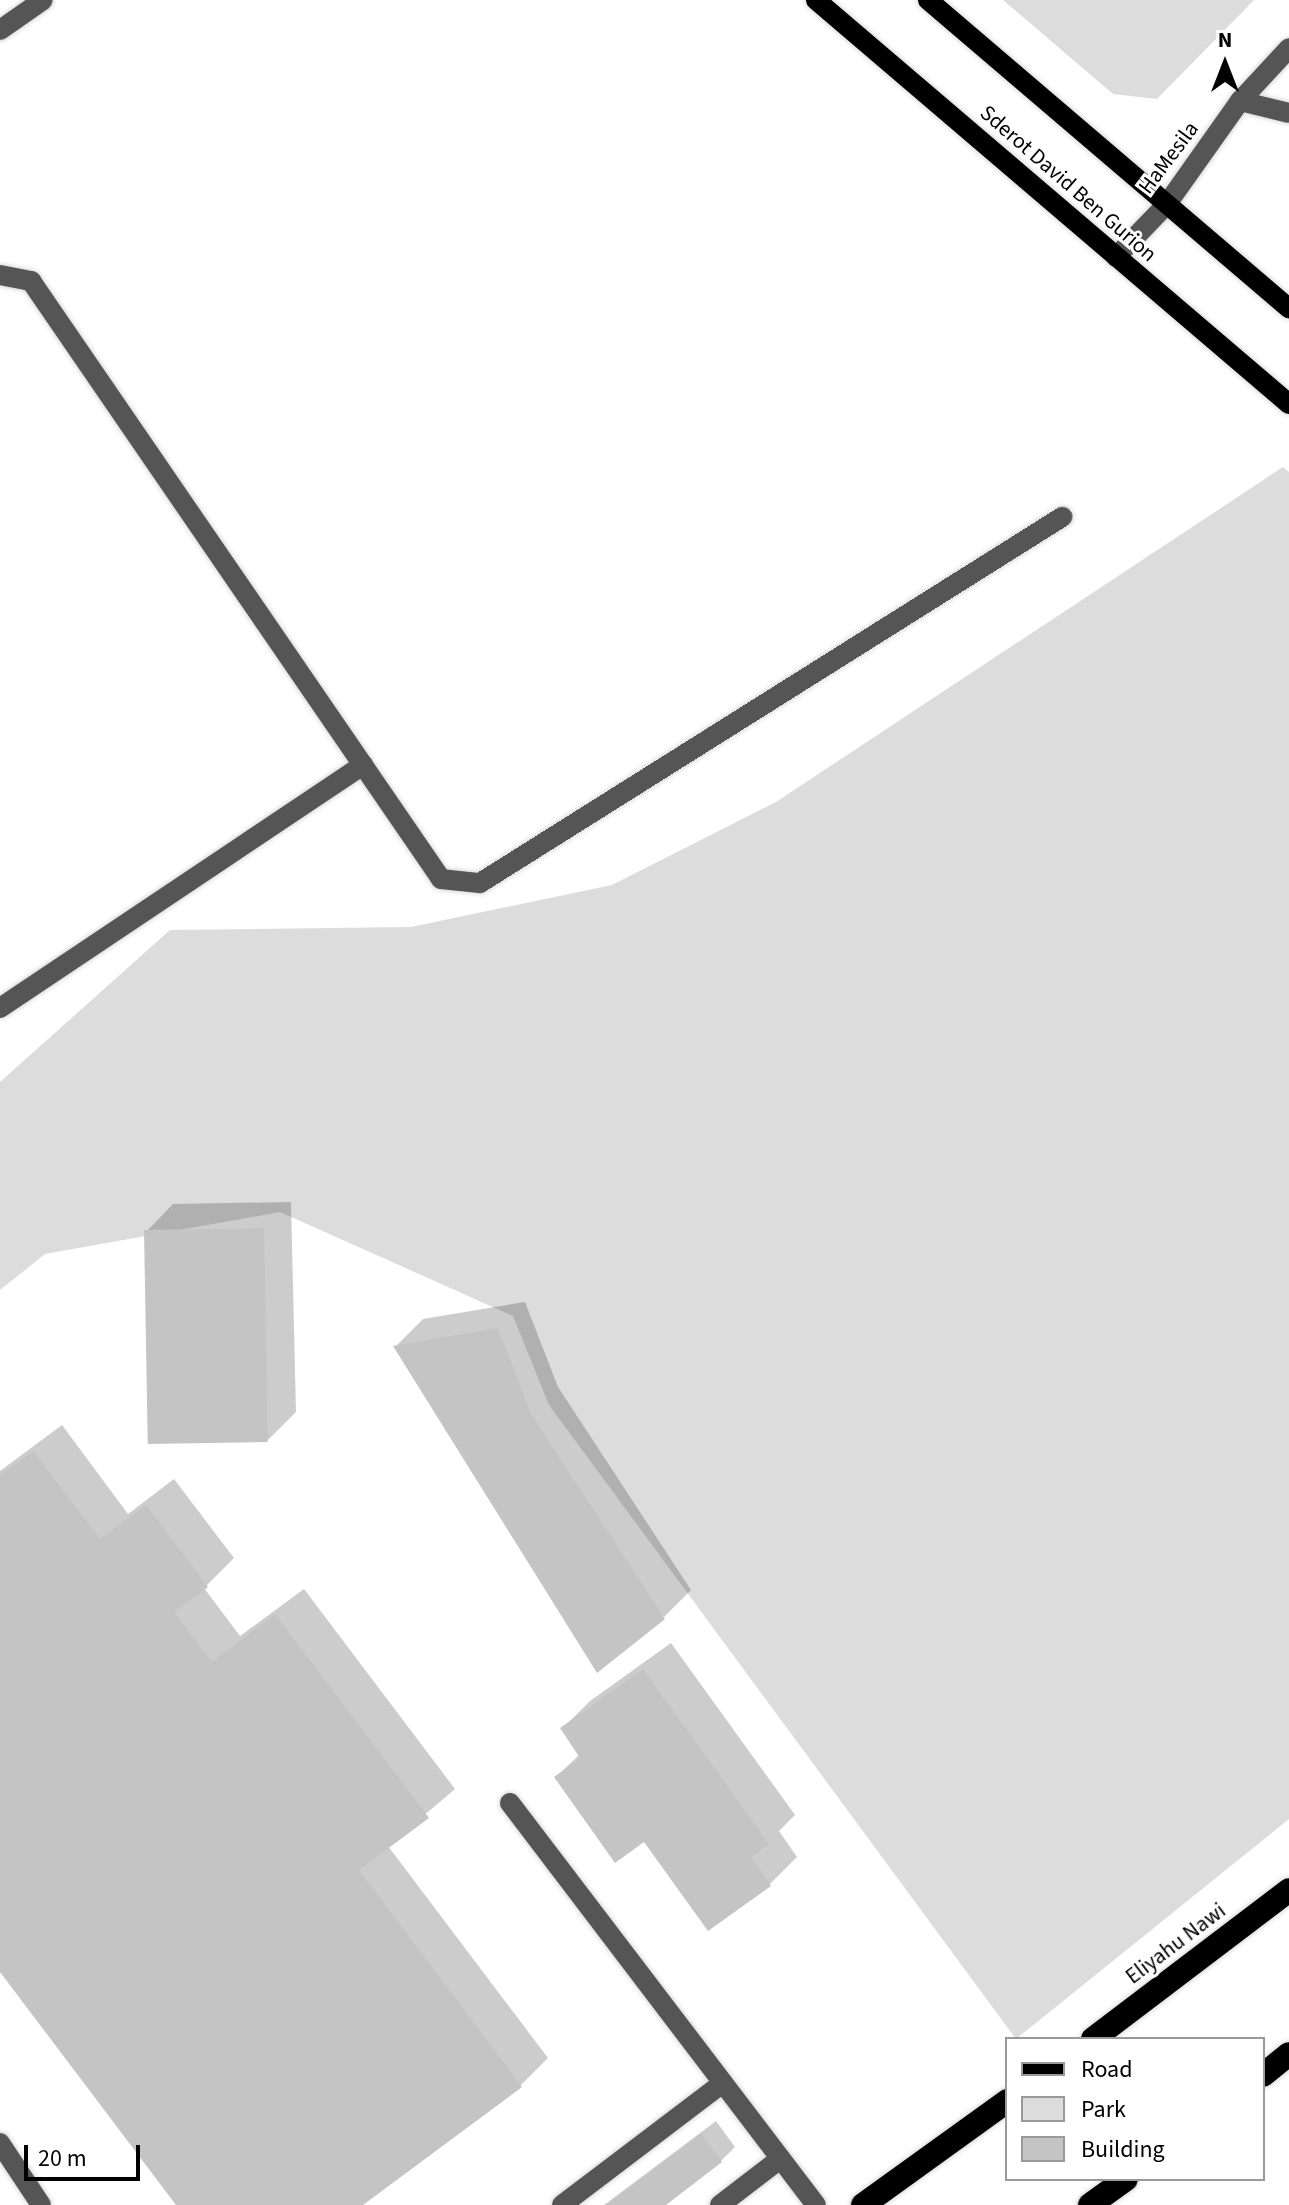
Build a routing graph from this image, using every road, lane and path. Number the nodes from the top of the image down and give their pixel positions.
1 (43, 0) edge
2 (816, 0) edge
3 (928, 0) edge
4 (0, 30) edge
5 (1289, 48) edge
6 (1240, 101) junction
7 (1289, 113) edge
8 (1167, 204) junction
9 (1116, 257) junction
10 (0, 275) edge
11 (1289, 308) edge
12 (1289, 404) edge
13 (1062, 517) dead end
14 (363, 765) junction
15 (0, 1008) edge
16 (510, 1803) dead end
17 (1289, 1890) edge
18 (1096, 2037) edge
19 (1289, 2054) edge
20 (1265, 2073) edge
21 (723, 2083) junction
22 (1005, 2102) edge
23 (0, 2143) edge
24 (780, 2159) junction
25 (1123, 2181) edge
26 (41, 2205) edge
27 (562, 2205) edge
28 (720, 2205) edge
29 (816, 2205) edge
30 (863, 2205) edge
31 (1090, 2205) edge

1 - 4 street
2 - 9 main road, Sderot David Ben Gurion
3 - 8 main road
5 - 6 street, HaMesila
6 - 7 street
6 - 8 street, HaMesila
8 - 9 street, HaMesila
8 - 11 main road
9 - 12 main road, Sderot David Ben Gurion
10 - 14 street
13 - 14 street
14 - 15 street
16 - 21 street
17 - 18 highway, Eliyahu Nawi
19 - 20 highway
21 - 24 street
21 - 27 street
22 - 30 highway
23 - 26 street
24 - 28 street
24 - 29 street
25 - 31 highway

